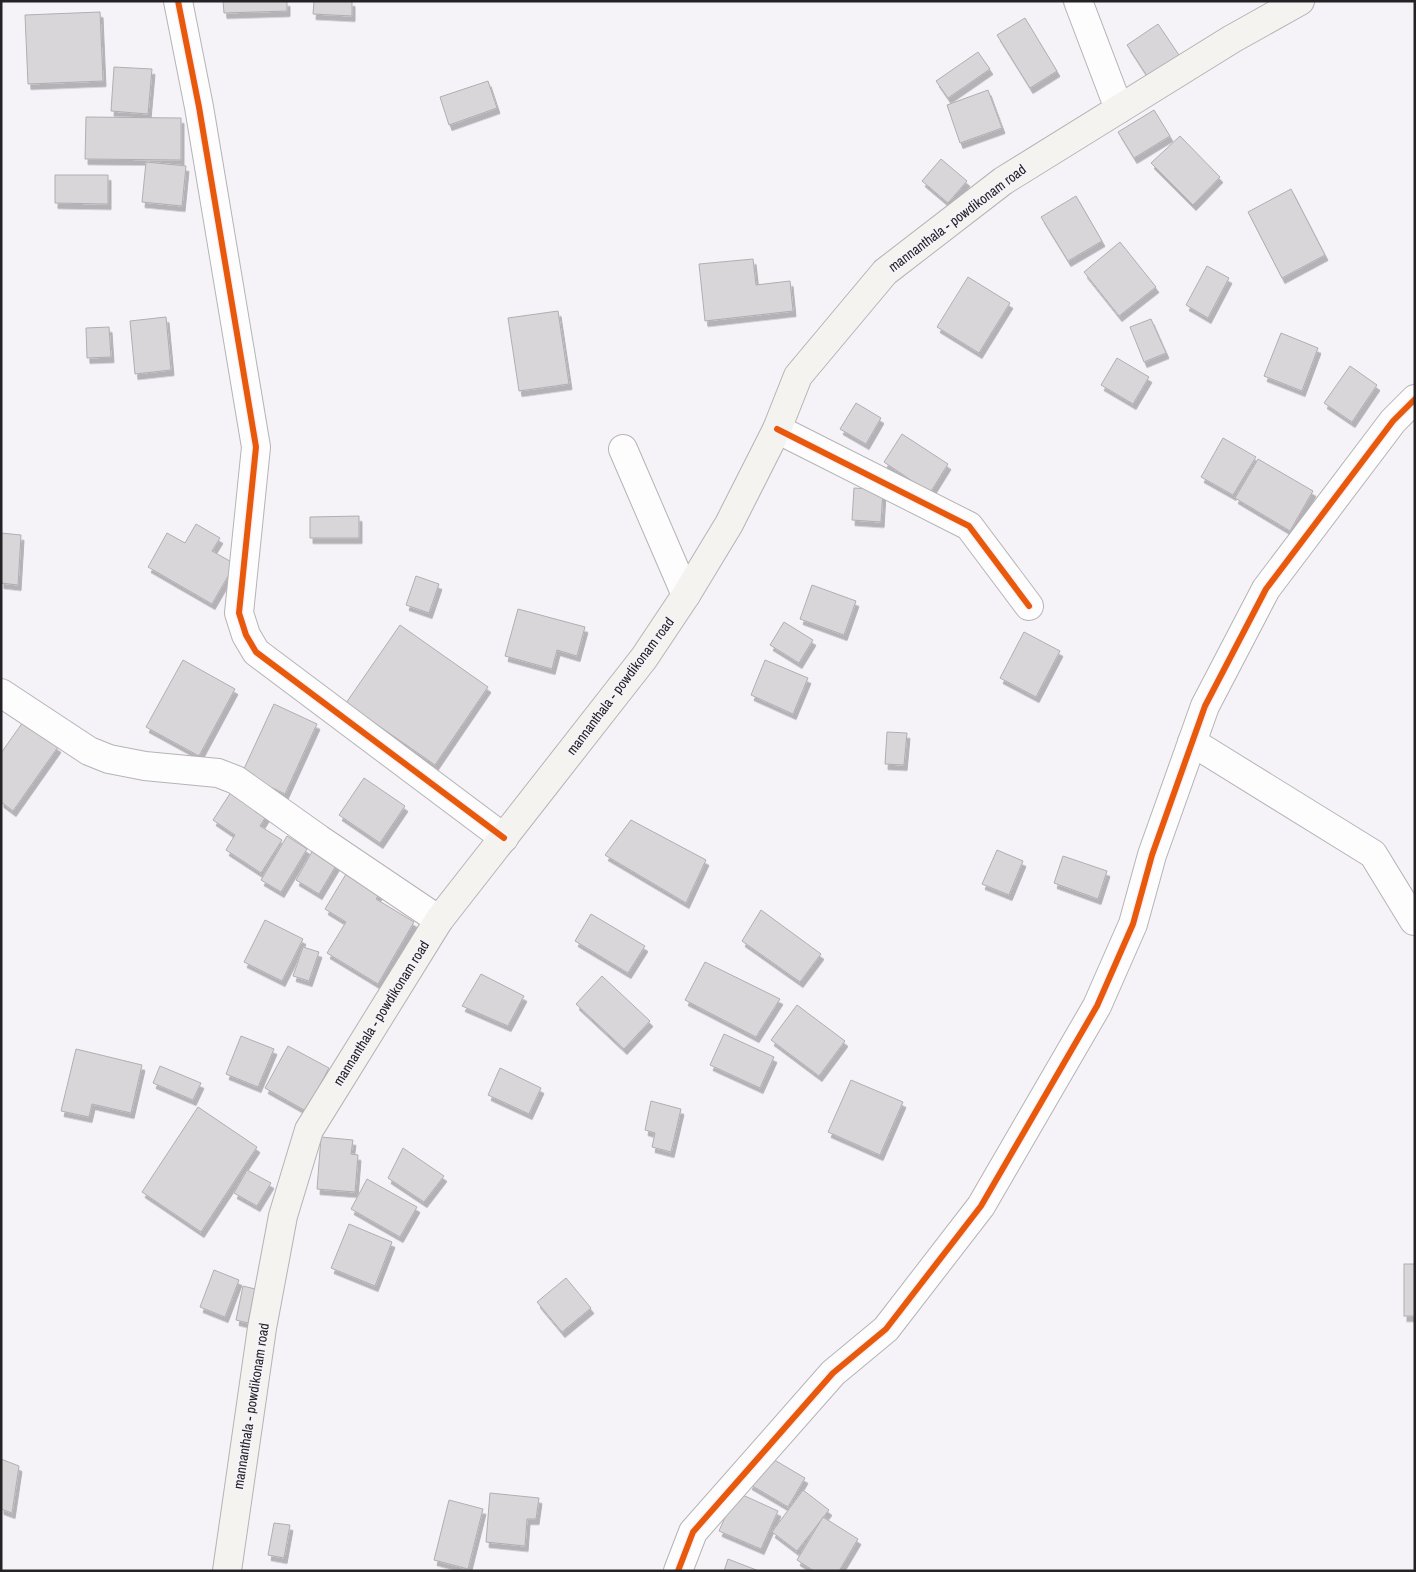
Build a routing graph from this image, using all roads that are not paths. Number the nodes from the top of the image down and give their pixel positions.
1 (178, 1) edge
2 (1078, 1) edge
3 (1300, 1) edge
4 (1119, 109) junction
5 (1415, 399) edge
6 (777, 430) junction
7 (623, 449) dead end
8 (686, 595) junction
9 (1029, 606) dead end
10 (1, 693) edge
11 (1192, 742) junction
12 (504, 838) junction
13 (439, 920) junction
14 (1414, 921) edge
15 (227, 1571) edge
16 (678, 1571) edge

1 - 12 street
2 - 4 street
3 - 4 main road, mannanthala - powdikonam road
4 - 6 main road, mannanthala - powdikonam road
5 - 11 street
6 - 8 main road, mannanthala - powdikonam road
6 - 9 street
7 - 8 street
8 - 12 main road, mannanthala - powdikonam road
10 - 13 street
11 - 14 street
11 - 16 street
12 - 13 main road, mannanthala - powdikonam road
13 - 15 main road, mannanthala - powdikonam road

